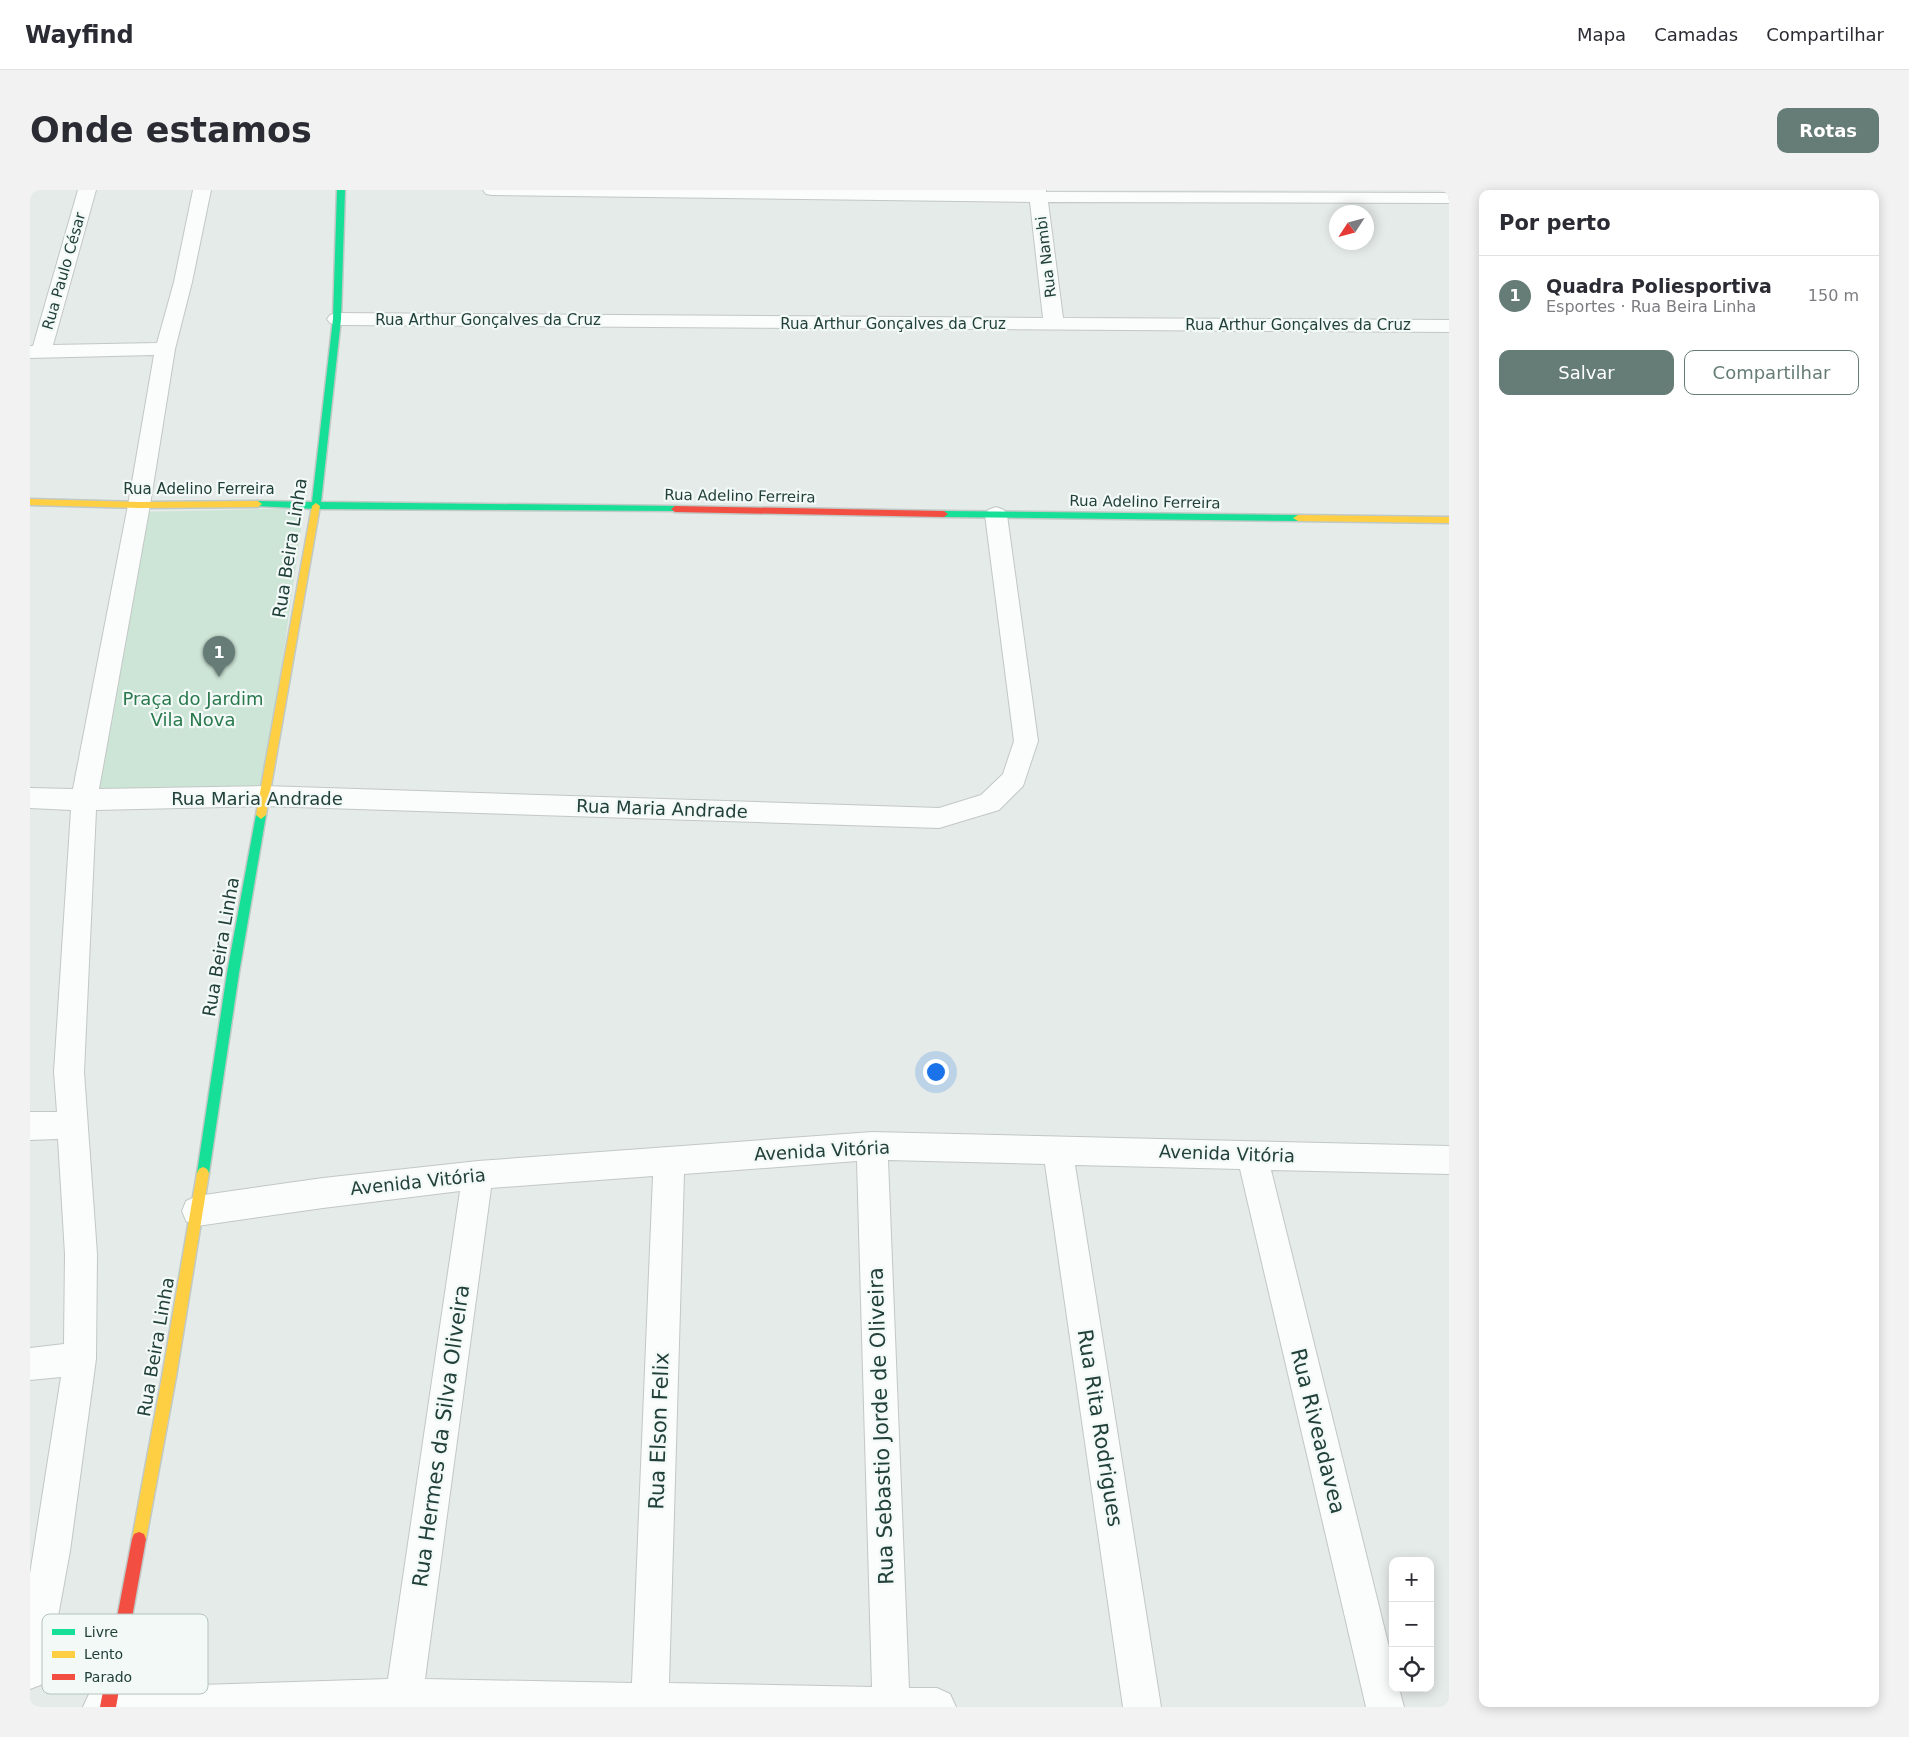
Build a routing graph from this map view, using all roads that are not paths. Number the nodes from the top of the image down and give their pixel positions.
1 (87, 190) edge
2 (202, 190) edge
3 (341, 190) edge
4 (492, 190) edge
5 (1038, 194) edge
6 (1449, 198) edge
7 (337, 319) junction
8 (1054, 325) junction
9 (1449, 326) edge
10 (165, 349) junction
11 (35, 352) edge
12 (30, 502) edge
13 (317, 503) junction
14 (138, 505) junction
15 (996, 515) junction
16 (1449, 520) edge
17 (265, 796) junction
18 (30, 798) edge
19 (84, 800) junction
20 (72, 1125) junction
21 (30, 1126) edge
22 (872, 1146) junction
23 (1058, 1150) junction
24 (1252, 1155) junction
25 (1449, 1160) edge
26 (669, 1161) junction
27 (478, 1176) junction
28 (197, 1211) junction
29 (80, 1360) junction
30 (30, 1364) edge
31 (123, 1614) edge
32 (30, 1671) edge
33 (108, 1694) edge
34 (404, 1697) junction
35 (650, 1701) junction
36 (891, 1706) junction
37 (106, 1707) edge
38 (937, 1707) edge
39 (1142, 1707) edge
40 (1385, 1707) edge

1 - 11 street, Rua Paulo César
2 - 10 street
3 - 7 street, Rua Beira Linha
4 - 5 street
5 - 6 street
5 - 8 street, Rua Nambi
7 - 8 street, Rua Arthur Gonçalves da Cruz
7 - 13 street, Rua Beira Linha
8 - 9 street, Rua Arthur Gonçalves da Cruz
10 - 11 street
10 - 14 street
12 - 14 street, Rua Adelino Ferreira
13 - 14 street, Rua Adelino Ferreira
13 - 15 street, Rua Adelino Ferreira
13 - 17 street, Rua Beira Linha
14 - 19 street
15 - 16 street, Rua Adelino Ferreira
15 - 17 street, Rua Maria Andrade
17 - 19 street, Rua Maria Andrade
17 - 28 street, Rua Beira Linha
18 - 19 street, Rua Maria Andrade
19 - 20 street
20 - 21 street
20 - 29 street
22 - 23 street, Avenida Vitória
22 - 26 street, Avenida Vitória
22 - 36 street, Rua Sebastio Jorde de Oliveira
23 - 24 street, Avenida Vitória
23 - 39 street, Rua Rita Rodrigues
24 - 25 street, Avenida Vitória
24 - 40 street, Rua Riveadavea
26 - 27 street, Avenida Vitória
26 - 35 street, Rua Elson Felix
27 - 28 street, Avenida Vitória
27 - 34 street, Rua Hermes da Silva Oliveira
28 - 31 street, Rua Beira Linha
29 - 30 street
29 - 32 street
33 - 37 street, Rua Beira Linha
34 - 35 street
34 - 37 street
35 - 36 street
36 - 38 street

